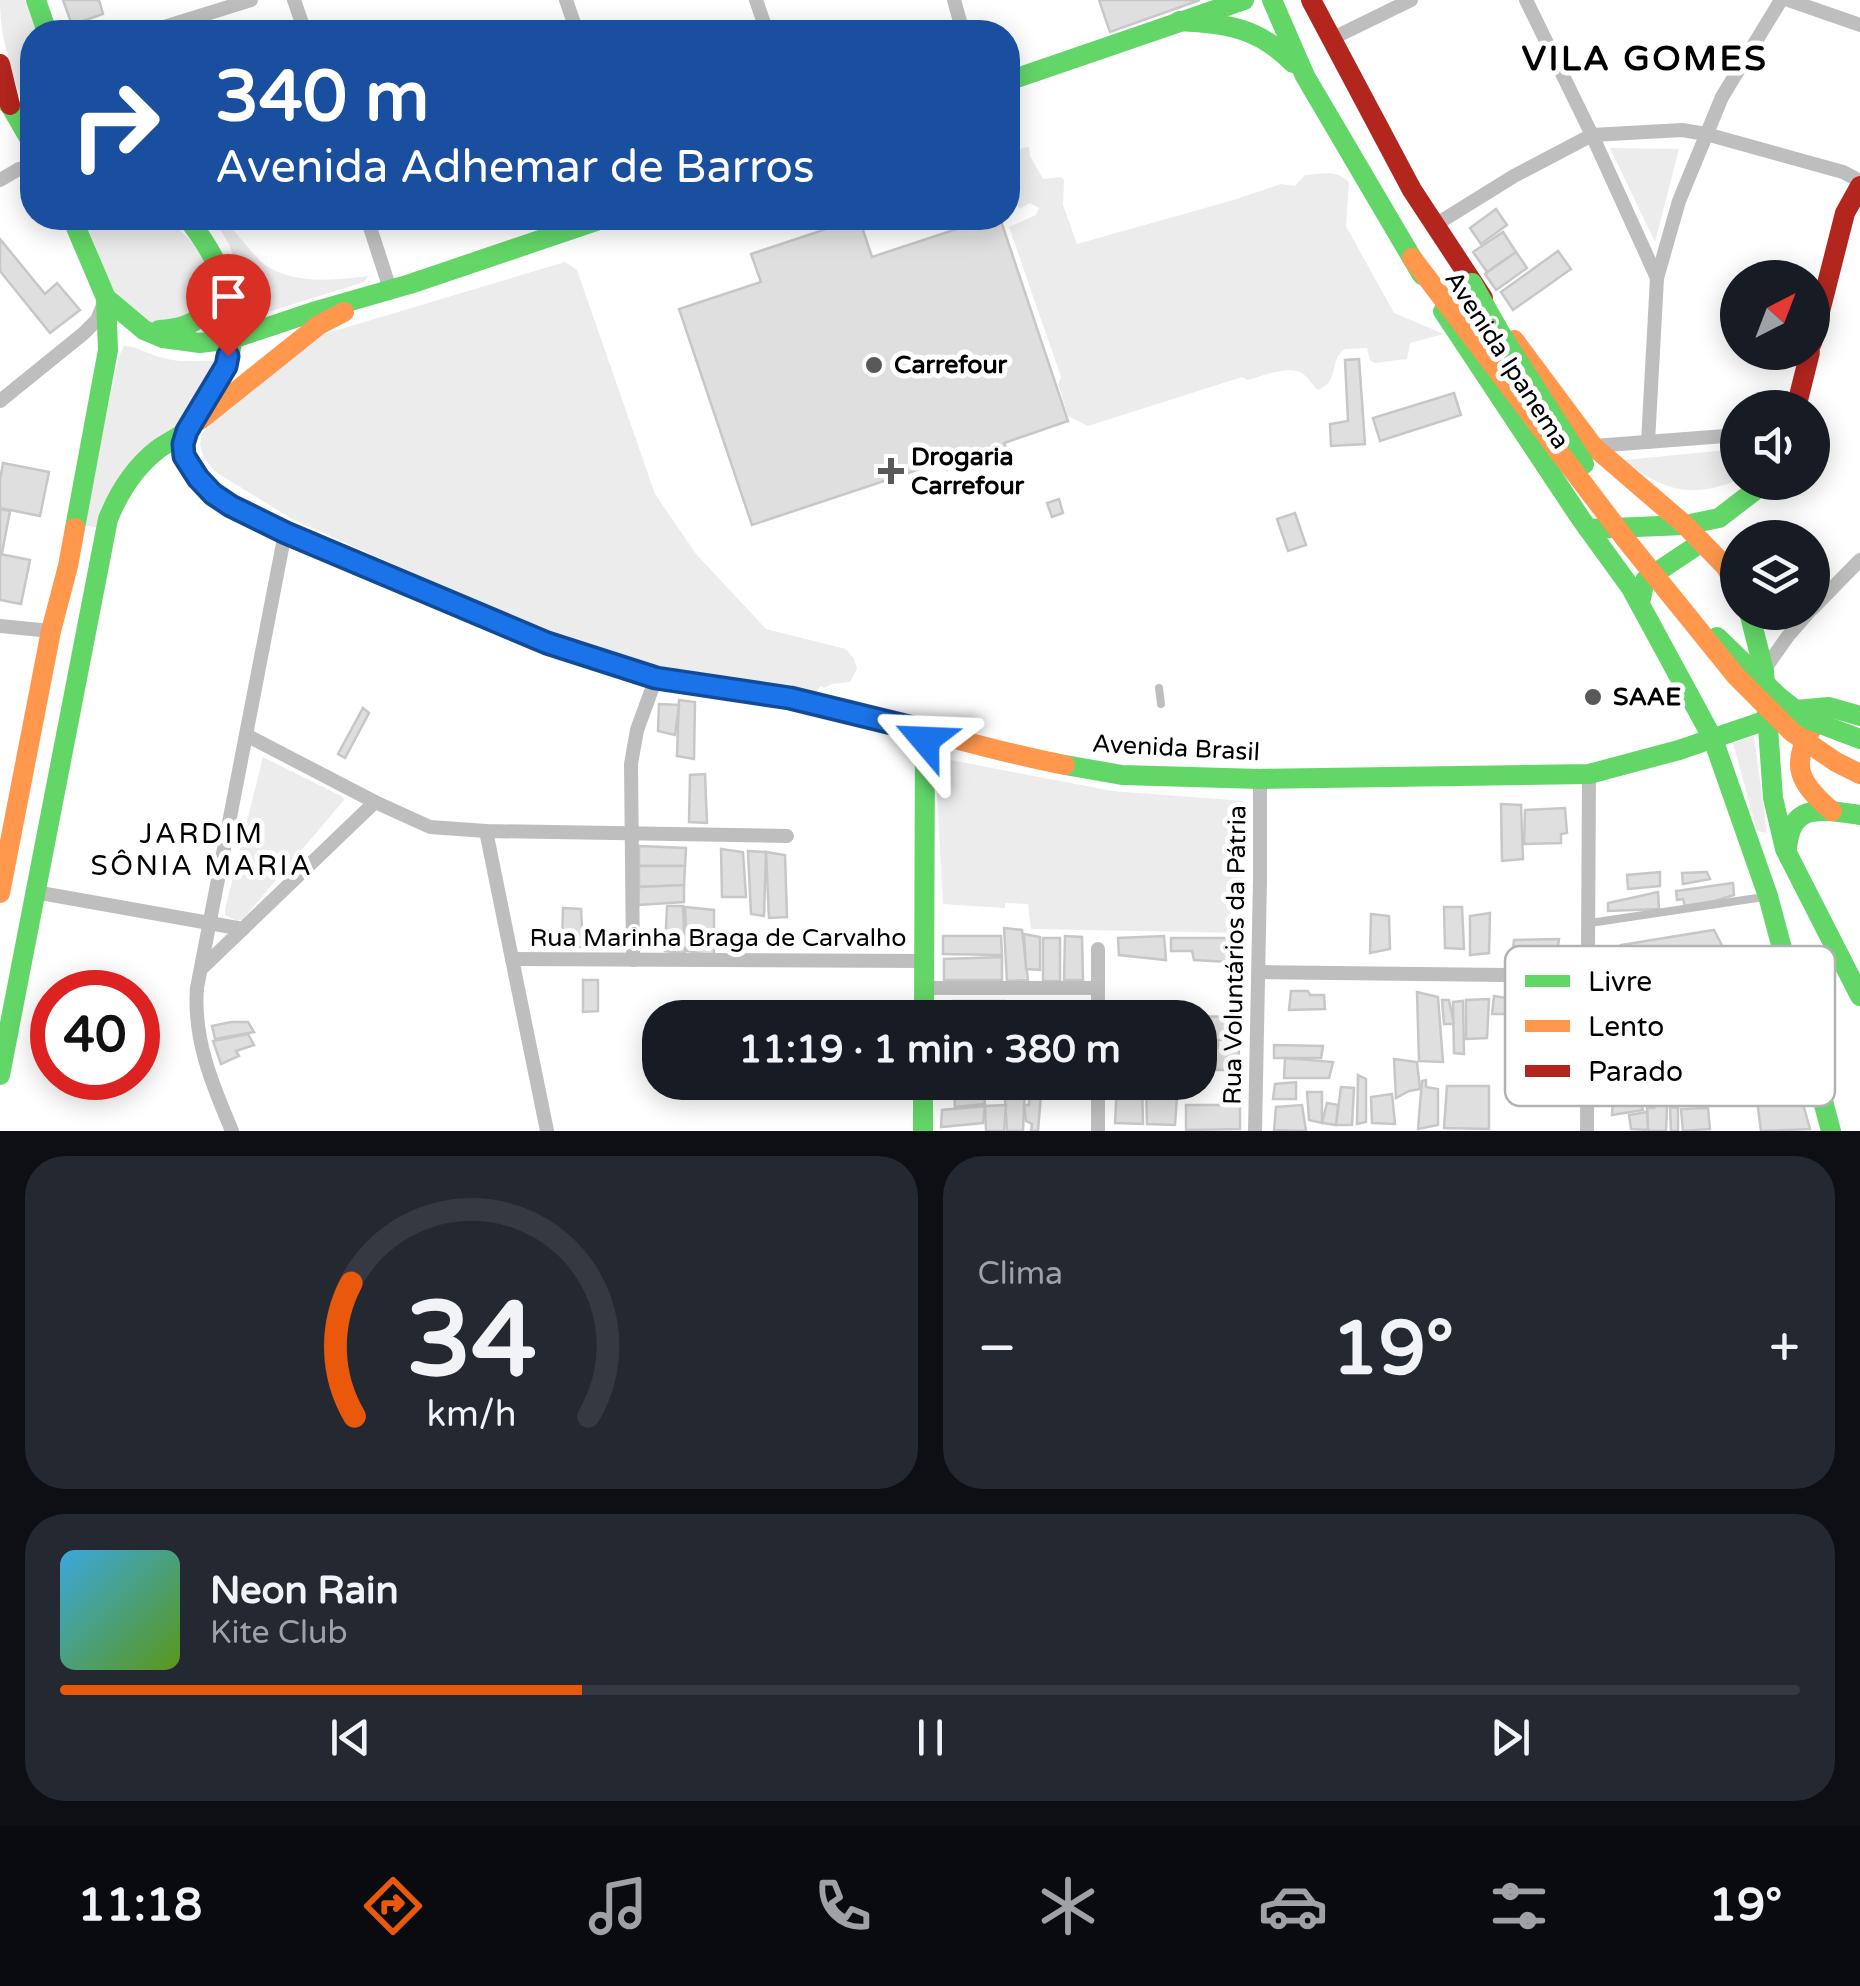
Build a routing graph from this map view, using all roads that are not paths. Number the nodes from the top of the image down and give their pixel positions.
1 (251, 0) edge
2 (1244, 0) edge
3 (1272, 0) edge
4 (1311, 0) edge
5 (1411, 0) edge
6 (1526, 0) edge
7 (1784, 0) edge
8 (187, 20) edge
9 (1179, 21) junction
10 (1860, 25) edge
11 (1330, 38) junction
12 (0, 64) edge
13 (1305, 76) junction
14 (1020, 77) edge
15 (5, 100) edge
16 (20, 124) edge
17 (1706, 134) junction
18 (1592, 135) junction
19 (1860, 183) edge
20 (1435, 225) junction
21 (77, 230) edge
22 (196, 230) edge
23 (371, 230) edge
24 (569, 230) edge
25 (215, 255) junction
26 (1412, 258) junction
27 (1830, 274) edge
28 (1657, 278) junction
29 (1472, 283) junction
30 (390, 290) junction
31 (106, 298) junction
32 (144, 330) junction
33 (232, 339) junction
34 (0, 401) edge
35 (187, 431) junction
36 (1720, 436) edge
37 (1648, 442) junction
38 (1594, 446) junction
39 (1742, 500) edge
40 (1685, 524) junction
41 (1588, 529) junction
42 (286, 533) junction
43 (1702, 542) junction
44 (1860, 560) edge
45 (1720, 561) edge
46 (1830, 591) edge
47 (1640, 603) junction
48 (0, 626) edge
49 (1754, 630) edge
50 (1794, 630) edge
51 (51, 631) junction
52 (1764, 670) junction
53 (656, 678) junction
54 (1159, 688) dead end
55 (1161, 704) dead end
56 (1696, 704) junction
57 (1860, 718) edge
58 (1768, 720) junction
59 (925, 731) junction
60 (246, 736) junction
61 (1714, 738) junction
62 (1860, 739) edge
63 (1678, 750) junction
64 (1589, 774) junction
65 (1860, 774) edge
66 (1260, 779) junction
67 (375, 802) junction
68 (1832, 811) junction
69 (1860, 814) edge
70 (486, 831) junction
71 (631, 833) junction
72 (787, 836) dead end
73 (1788, 857) junction
74 (1, 883) edge
75 (34, 892) junction
76 (1768, 896) junction
77 (210, 924) junction
78 (1588, 924) junction
79 (243, 929) junction
80 (1588, 946) edge
81 (1781, 946) edge
82 (1834, 946) edge
83 (1835, 948) edge
84 (1098, 949) dead end
85 (512, 959) junction
86 (634, 960) junction
87 (924, 961) junction
88 (201, 970) junction
89 (1259, 972) junction
90 (1505, 975) edge
91 (924, 988) junction
92 (1098, 988) junction
93 (1860, 996) edge
94 (924, 1000) edge
95 (1098, 1000) edge
96 (0, 1076) edge
97 (923, 1100) edge
98 (1098, 1100) edge
99 (1587, 1106) edge
100 (1824, 1106) edge
101 (232, 1131) edge
102 (547, 1131) edge
103 (923, 1131) edge
104 (1098, 1131) edge
105 (1255, 1131) edge
106 (1587, 1131) edge
107 (1831, 1131) edge

1 - 8 street
2 - 9 main road
3 - 13 main road, Avenida Ipanema
4 - 11 main road, Avenida Ipanema
5 - 11 street
6 - 18 street
7 - 10 street
7 - 17 street
9 - 13 main road
9 - 14 main road
11 - 20 main road, Avenida Ipanema
12 - 15 main road
13 - 26 main road, Avenida Ipanema
15 - 16 main road
17 - 18 street
17 - 19 street
17 - 28 street
18 - 20 street
18 - 28 street
19 - 27 main road
20 - 29 main road, Avenida Ipanema
21 - 31 main road
22 - 25 main road
23 - 30 street
24 - 30 main road
25 - 32 main road
25 - 33 main road
26 - 41 main road, Avenida Ipanema
26 - 65 main road, bridge
28 - 37 street
29 - 38 main road, Avenida Ipanema
29 - 62 main road, bridge
30 - 33 main road
30 - 35 main road
31 - 32 main road
31 - 34 street
31 - 51 main road
32 - 33 main road
33 - 35 main road
35 - 42 main road, Avenida Brasil
35 - 75 main road
36 - 37 street
37 - 38 street
38 - 40 main road, Avenida Ipanema
39 - 40 main road
40 - 41 main road
40 - 43 main road, Avenida Ipanema
41 - 47 main road, Avenida Ipanema
42 - 53 main road, Avenida Brasil
42 - 60 street
43 - 45 main road, Avenida Ipanema
43 - 47 main road
44 - 46 street
47 - 56 main road, Avenida Ipanema
48 - 51 street
49 - 52 main road
50 - 52 street
51 - 74 main road
52 - 58 main road
53 - 59 main road, Avenida Brasil
53 - 71 street
54 - 55 lane
56 - 61 main road, Avenida Ipanema
56 - 63 main road
57 - 58 main road, Avenida Brasil
57 - 68 main road
58 - 61 main road, Avenida Brasil
58 - 73 main road
59 - 66 main road, Avenida Brasil
59 - 87 main road
60 - 67 street
60 - 77 street
61 - 63 main road, Avenida Brasil
61 - 76 main road, Avenida Ipanema
63 - 64 main road, Avenida Brasil
64 - 66 main road, Avenida Brasil
64 - 78 street
66 - 89 street, Rua Voluntários da Pátria
67 - 70 street
67 - 79 street
68 - 69 main road
68 - 73 main road
70 - 71 street
70 - 85 street
71 - 72 street
71 - 86 street
73 - 82 main road
75 - 77 street
75 - 96 main road
76 - 78 lane
76 - 81 main road, Avenida Ipanema
77 - 79 street
77 - 88 street
78 - 80 street
79 - 88 street
83 - 93 main road
84 - 92 street
85 - 86 street, Rua Marinha Braga de Carvalho
85 - 102 street
86 - 87 street, Rua Marinha Braga de Carvalho
87 - 91 main road
88 - 101 street
89 - 90 street
89 - 105 street, Rua Voluntários da Pátria
91 - 92 street
91 - 94 main road
92 - 95 street
97 - 103 main road
98 - 104 street
99 - 106 street
100 - 107 main road, Avenida Ipanema

